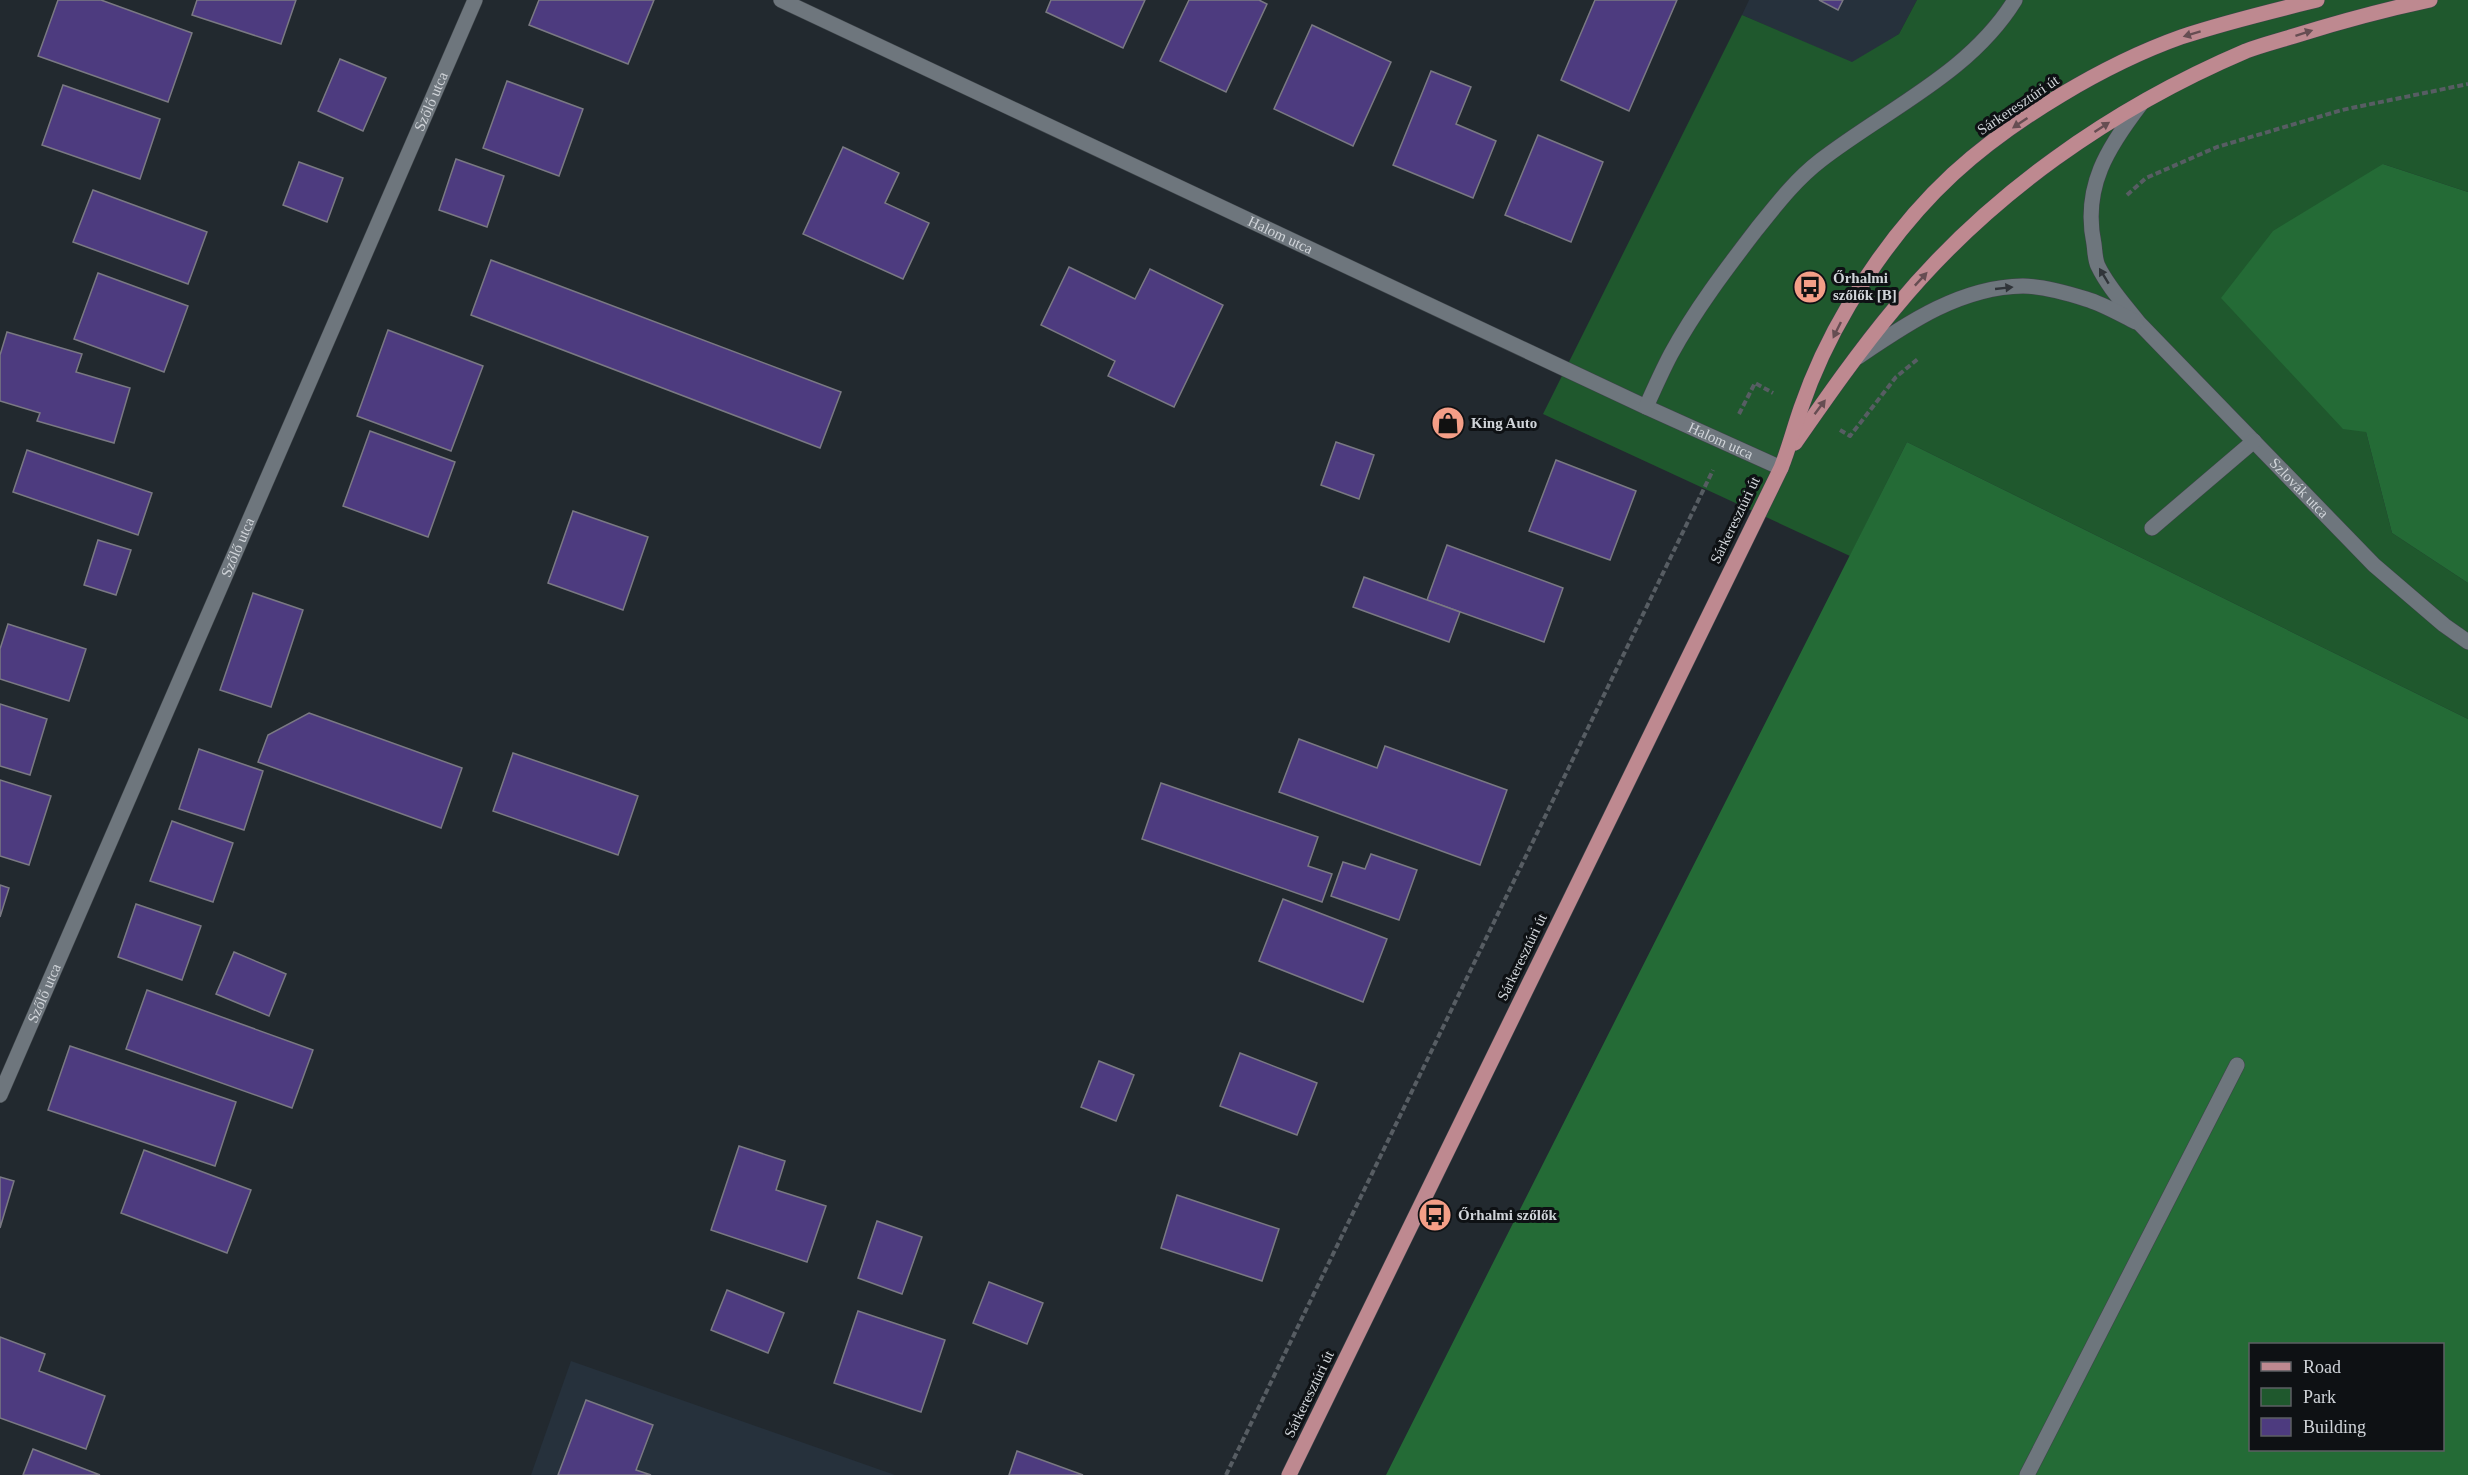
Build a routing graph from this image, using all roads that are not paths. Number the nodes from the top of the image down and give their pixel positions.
1 (475, 0) edge
2 (781, 0) edge
3 (2015, 0) edge
4 (2317, 0) edge
5 (2430, 0) edge
6 (2145, 99) junction
7 (2139, 323) junction
8 (1858, 357) junction
9 (1646, 407) junction
10 (1808, 411) junction
11 (2254, 441) junction
12 (1783, 461) junction
13 (2152, 528) dead end
14 (2468, 642) edge
15 (2237, 1065) dead end
16 (0, 1095) edge
17 (1289, 1475) edge
18 (2027, 1475) edge

1 - 16 street, Szőlő utca
2 - 9 street, Halom utca
3 - 9 street
4 -> 10 main road, Sárkeresztúri út
6 -> 5 main road, Sárkeresztúri út
7 -> 6 street, Szlovák utca
8 -> 6 main road, Sárkeresztúri út
8 -> 7 street, Szlovák utca
7 - 11 street, Szlovák utca
10 -> 8 main road, Sárkeresztúri út
9 - 12 street, Halom utca
10 - 12 main road, Sárkeresztúri út
11 - 13 street
11 - 14 street, Szlovák utca
12 - 17 main road, Sárkeresztúri út
15 - 18 street

